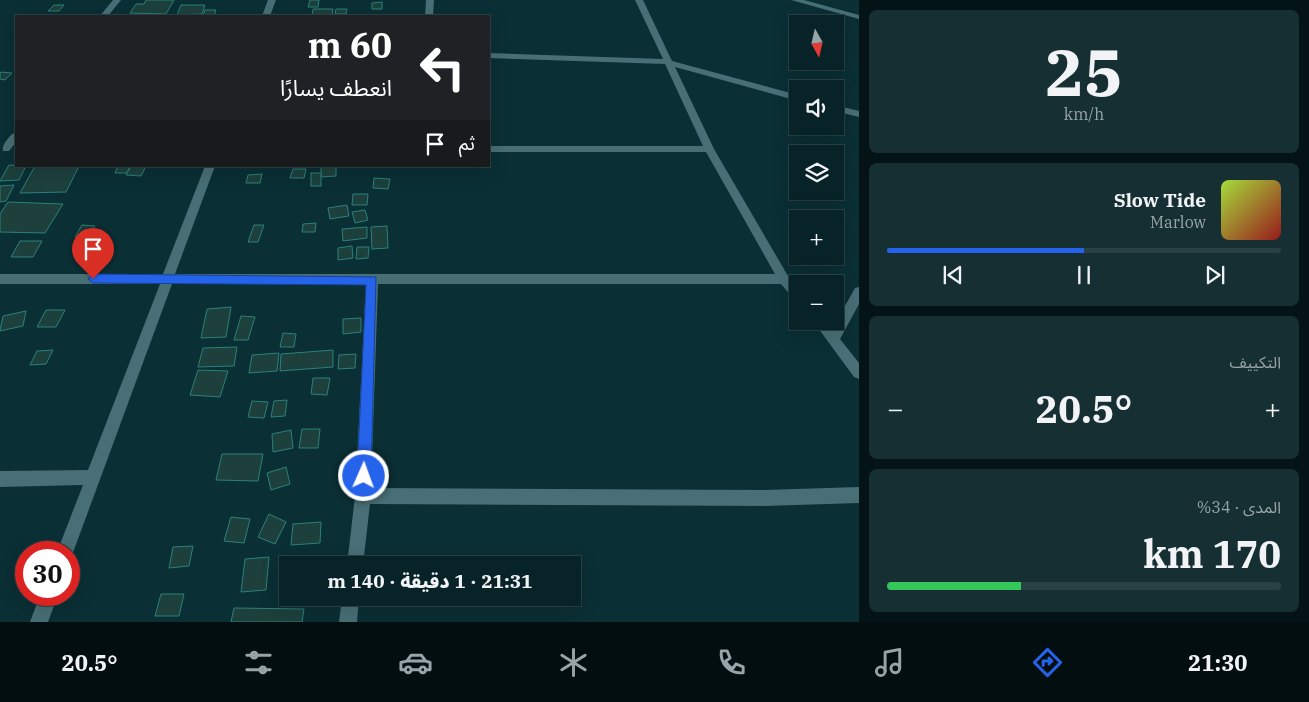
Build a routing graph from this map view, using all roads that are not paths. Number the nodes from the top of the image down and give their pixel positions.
1 (117, 0) edge
2 (272, 0) edge
3 (430, 0) edge
4 (639, 0) edge
5 (795, 0) edge
6 (105, 15) edge
7 (266, 15) edge
8 (429, 15) edge
9 (859, 17) edge
10 (490, 56) edge
11 (667, 62) junction
12 (789, 96) edge
13 (844, 110) edge
14 (859, 114) edge
15 (15, 137) edge
16 (7, 149) edge
17 (490, 149) edge
18 (709, 149) junction
19 (210, 167) edge
20 (0, 279) edge
21 (168, 279) junction
22 (784, 279) junction
23 (372, 280) junction
24 (789, 285) edge
25 (859, 292) edge
26 (827, 330) edge
27 (834, 338) junction
28 (859, 373) edge
29 (93, 478) junction
30 (0, 479) edge
31 (859, 495) edge
32 (363, 496) junction
33 (69, 541) edge
34 (356, 556) edge
35 (45, 606) edge
36 (350, 606) edge
37 (39, 622) edge
38 (348, 622) edge

1 - 6 street
2 - 7 street
3 - 8 street
4 - 11 street
5 - 9 street
10 - 11 street
11 - 12 street
11 - 18 street
13 - 14 street
15 - 16 street
17 - 18 street
18 - 22 street
19 - 21 street
20 - 21 street
21 - 23 street
21 - 29 street
22 - 23 street
22 - 24 street
23 - 32 street
25 - 27 street
26 - 27 street
27 - 28 street
29 - 30 street
29 - 33 street
31 - 32 street
32 - 34 street
35 - 37 street
36 - 38 street

